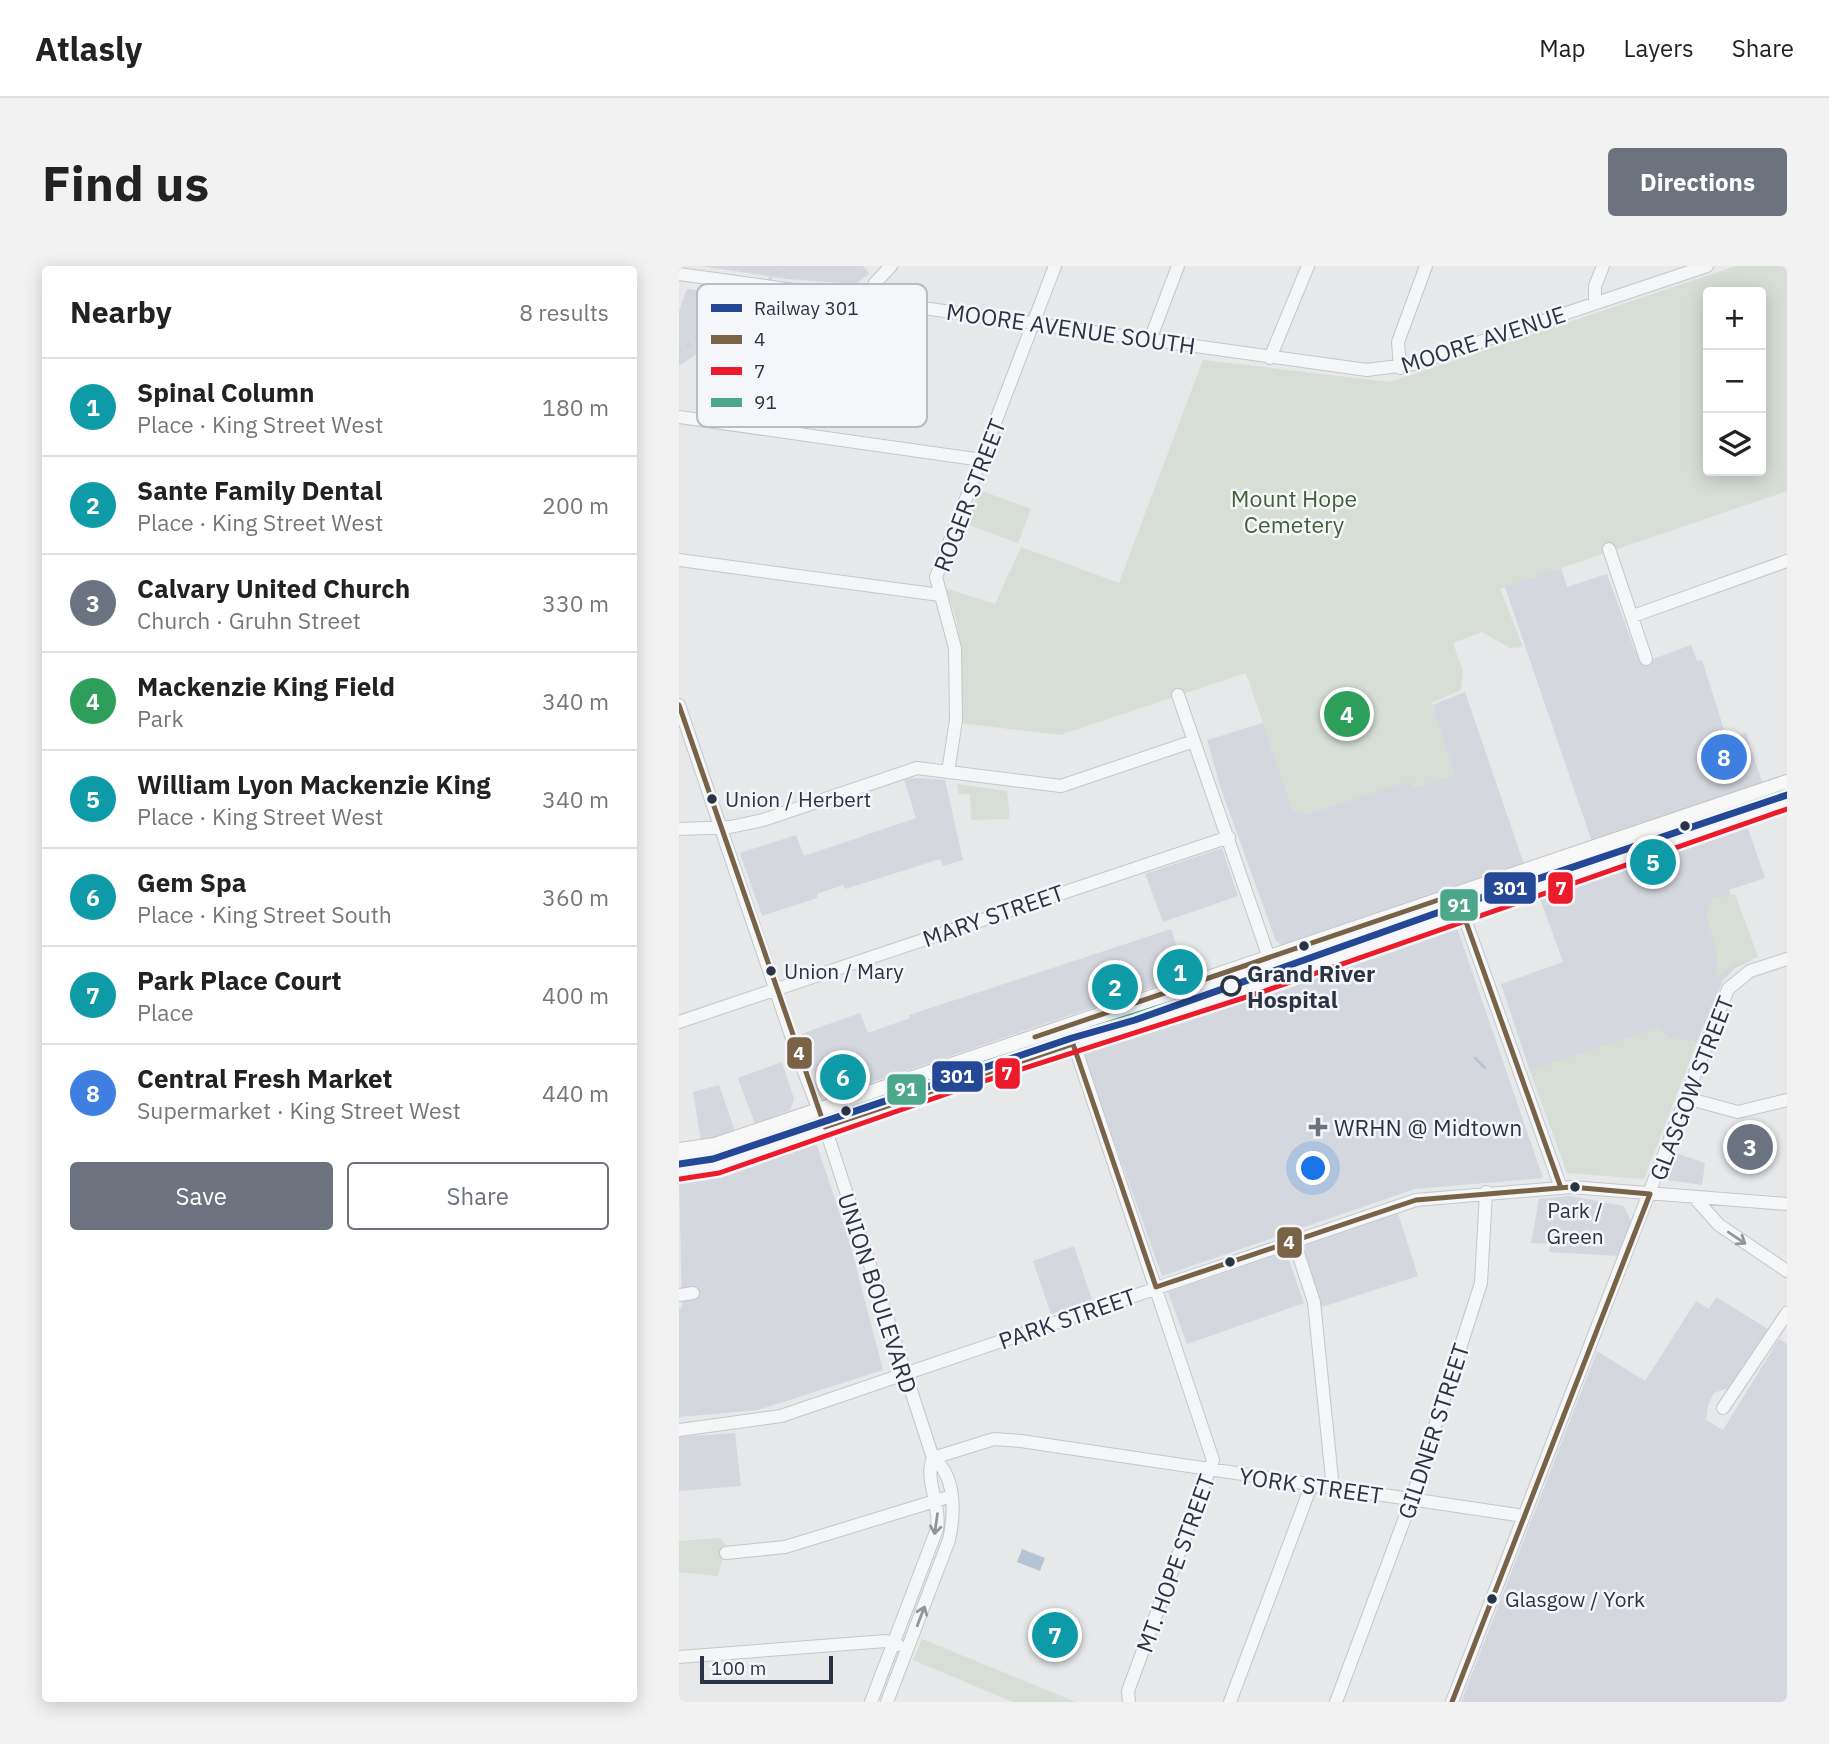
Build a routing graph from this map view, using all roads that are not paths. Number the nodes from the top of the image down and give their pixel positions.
1 (891, 266) edge
2 (1055, 266) edge
3 (1178, 266) edge
4 (1308, 266) edge
5 (1426, 266) edge
6 (1603, 266) edge
7 (1707, 266) edge
8 (682, 275) edge
9 (749, 284) edge
10 (875, 284) edge
11 (1595, 303) junction
12 (927, 309) edge
13 (1033, 324) junction
14 (1150, 340) junction
15 (1212, 348) joint
16 (1270, 358) junction
17 (1400, 368) junction
18 (679, 417) edge
19 (697, 420) edge
20 (749, 427) edge
21 (982, 460) junction
22 (1609, 549) dead end
23 (679, 560) edge
24 (1787, 561) edge
25 (940, 596) junction
26 (1633, 615) junction
27 (1646, 659) dead end
28 (1178, 695) dead end
29 (679, 705) edge
30 (1195, 741) junction
31 (948, 772) junction
32 (1787, 783) edge
33 (1787, 800) edge
34 (721, 827) junction
35 (679, 829) edge
36 (1229, 837) junction
37 (1456, 894) junction
38 (1462, 912) junction
39 (1269, 956) junction
40 (1787, 958) edge
41 (1276, 978) junction
42 (776, 990) junction
43 (679, 1022) edge
44 (1068, 1026) junction
45 (1073, 1044) junction
46 (1686, 1098) junction
47 (1787, 1100) edge
48 (818, 1110) junction
49 (825, 1127) junction
50 (679, 1151) edge
51 (679, 1170) edge
52 (1561, 1188) junction
53 (1486, 1192) junction
54 (1650, 1194) junction
55 (1694, 1197) junction
56 (1787, 1204) edge
57 (1294, 1241) junction
58 (1787, 1271) edge
59 (1156, 1287) junction
60 (693, 1293) dead end
61 (679, 1295) edge
62 (1787, 1313) edge
63 (904, 1374) junction
64 (1723, 1408) dead end
65 (679, 1430) edge
66 (933, 1458) junction
67 (1209, 1470) junction
68 (1311, 1486) junction
69 (1333, 1489) junction
70 (952, 1496) junction
71 (936, 1499) junction
72 (1411, 1499) junction
73 (1524, 1516) junction
74 (726, 1553) dead end
75 (893, 1643) junction
76 (908, 1649) junction
77 (679, 1657) edge
78 (871, 1702) edge
79 (887, 1702) edge
80 (1129, 1702) edge
81 (1230, 1702) edge
82 (1336, 1702) edge
83 (1452, 1702) edge

1 - 10 street
2 - 13 street, ROGER STREET
3 - 14 street
4 - 16 street
5 - 17 street
6 - 11 street
7 - 11 street, MOORE AVENUE
8 - 9 street, MOORE AVENUE SOUTH
11 - 17 street, MOORE AVENUE
12 - 13 street, MOORE AVENUE SOUTH
13 - 14 street, MOORE AVENUE SOUTH
13 - 21 street, ROGER STREET
14 - 15 street, MOORE AVENUE SOUTH
15 - 16 street, MOORE AVENUE
16 - 17 street, MOORE AVENUE
18 - 19 street
20 - 21 street
21 - 25 street, ROGER STREET
22 - 26 street
23 - 25 street
24 - 26 street
25 - 31 street, ROGER STREET
26 - 27 street
28 - 30 street
29 - 34 street, UNION BOULEVARD
30 - 31 street
30 - 36 street
31 - 34 street
32 - 37 main road
33 - 38 main road
34 - 35 street
34 - 42 street, UNION BOULEVARD
36 - 39 street
36 - 42 street, MARY STREET
37 - 38 street
37 - 39 main road
38 - 41 main road
38 - 52 street
39 - 41 street
39 - 44 main road
40 - 46 street, GLASGOW STREET
41 - 45 main road
42 - 43 street, MARY STREET
42 - 48 street, UNION BOULEVARD
44 - 45 street, MT. HOPE STREET
44 - 48 main road
45 - 49 main road
45 - 59 street, MT. HOPE STREET
46 - 47 street
46 - 54 street, GLASGOW STREET
48 - 49 street, UNION BOULEVARD
48 - 50 main road
49 - 51 main road
49 - 63 street, UNION BOULEVARD
52 - 53 street, PARK STREET
52 - 54 street, PARK STREET
53 - 57 street, PARK STREET
53 - 72 street, GILDNER STREET
54 - 55 street, PARK STREET
54 - 73 street, GLASGOW STREET
55 - 56 street, PARK STREET
55 -> 58 street
57 - 59 street, PARK STREET
57 - 69 street
59 - 63 street, PARK STREET
59 - 67 street, MT. HOPE STREET
60 - 61 street
62 - 64 street
63 - 65 street, PARK STREET
63 - 66 street, UNION BOULEVARD
66 - 67 street, YORK STREET
66 - 70 street, UNION BOULEVARD
66 - 71 street, UNION BOULEVARD
67 - 68 street, YORK STREET
67 - 80 street, MT. HOPE STREET
68 - 69 street, YORK STREET
68 - 81 street
69 - 72 street, YORK STREET
70 - 71 street
76 -> 70 street, UNION BOULEVARD
71 - 74 street
71 -> 75 street, UNION BOULEVARD
72 - 73 street, YORK STREET
72 - 82 street, GILDNER STREET
73 - 83 street, GLASGOW STREET
75 - 76 street
75 - 77 street
75 - 78 street, UNION BOULEVARD
76 - 79 street, UNION BOULEVARD

